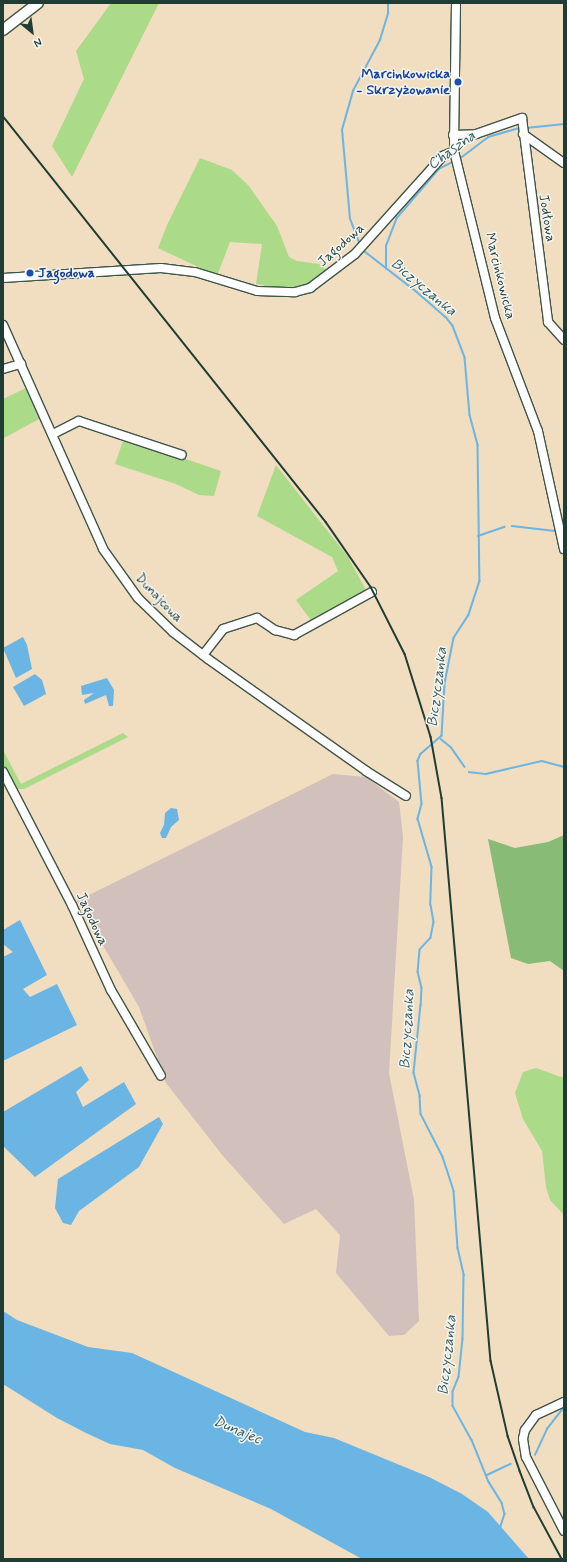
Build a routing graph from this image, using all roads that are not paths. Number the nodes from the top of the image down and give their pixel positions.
1 (38, 3) edge
2 (456, 3) edge
3 (3, 30) edge
4 (523, 126) junction
5 (453, 135) junction
6 (455, 158) junction
7 (564, 163) edge
8 (3, 278) edge
9 (3, 325) edge
10 (564, 340) edge
11 (21, 364) junction
12 (3, 369) edge
13 (53, 434) junction
14 (182, 455) dead end
15 (564, 549) edge
16 (372, 592) dead end
17 (203, 655) junction
18 (3, 772) edge
19 (406, 796) dead end
20 (161, 1076) dead end
21 (564, 1402) edge
22 (564, 1531) edge

1 - 3 main road
2 - 5 street, Marcinkowicka
4 - 5 street
4 - 7 street
4 - 10 street, Jodłowa
5 - 6 street, Marcinkowicka
6 - 8 street, Jagodowa
6 - 15 street, Marcinkowicka
9 - 11 street, Dunajcowa
11 - 12 street
11 - 13 street, Dunajcowa
13 - 14 street
13 - 17 street, Dunajcowa
16 - 17 street
17 - 19 street, Dunajcowa
18 - 20 street, Jagodowa
21 - 22 street

